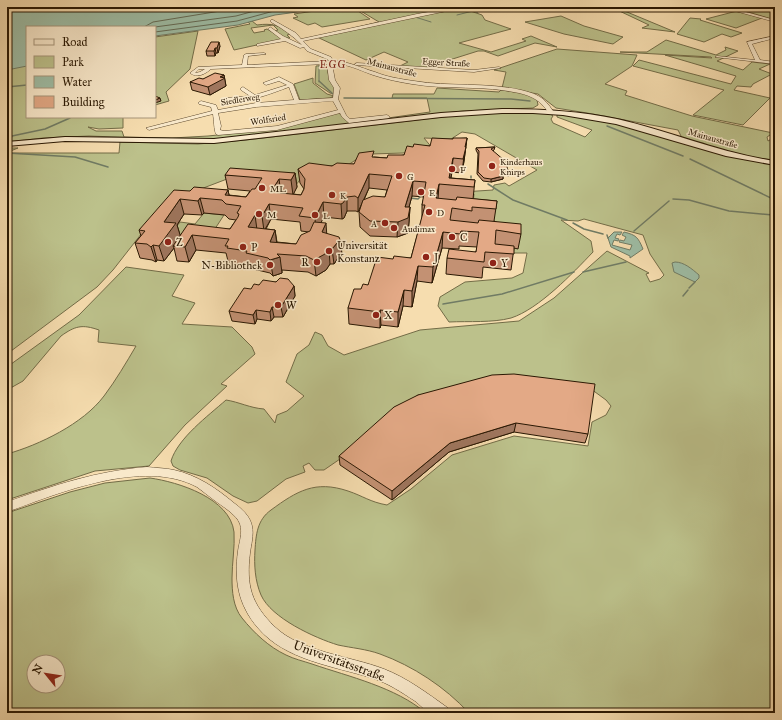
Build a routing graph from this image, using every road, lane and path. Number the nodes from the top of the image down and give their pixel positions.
1 (464, 7) edge
2 (755, 7) edge
3 (272, 21) dead end
4 (775, 21) edge
5 (270, 28) dead end
6 (775, 37) edge
7 (286, 39) junction
8 (300, 41) junction
9 (259, 45) dead end
10 (309, 50) junction
11 (264, 54) dead end
12 (717, 57) dead end
13 (330, 62) junction
14 (759, 62) junction
15 (775, 63) edge
16 (344, 64) junction
17 (244, 66) junction
18 (210, 67) junction
19 (499, 68) dead end
20 (266, 83) dead end
21 (291, 86) junction
22 (243, 89) dead end
23 (252, 96) junction
24 (535, 96) junction
25 (335, 99) junction
26 (224, 100) dead end
27 (297, 100) junction
28 (201, 102) dead end
29 (256, 105) junction
30 (341, 111) junction
31 (541, 111) junction
32 (550, 111) junction
33 (215, 112) junction
34 (387, 117) dead end
35 (149, 128) dead end
36 (7, 144) edge
37 (775, 163) edge
38 (7, 507) edge
39 (443, 713) edge

1 - 8 street
2 - 4 street
3 - 8 street
5 - 7 street
6 - 14 street
7 - 9 street
7 - 10 street
8 - 10 street
10 - 13 street
11 - 17 street
12 - 14 street
13 - 16 street, Mainaustraße
13 - 17 street, Mainaustraße
13 - 25 street
14 - 15 street
16 - 19 street, Egger Straße
16 - 24 street, Mainaustraße
17 - 18 street, Mainaustraße
18 - 18 street, Mainaustraße
20 - 21 street
21 - 23 street
21 - 27 street
22 - 23 street
23 - 26 street
23 - 29 street
24 - 31 street
24 - 32 street, Mainaustraße
25 - 27 street, Siedlerweg
25 - 30 street
27 - 29 street, Siedlerweg
28 - 33 street
29 - 33 street, Siedlerweg
30 - 33 street, Wolfsried
30 - 34 street
31 - 32 main road
31 - 36 main road
32 - 37 main road, Mainaustraße
33 - 35 street, Siedlerweg
38 - 39 street, Universitätsstraße

